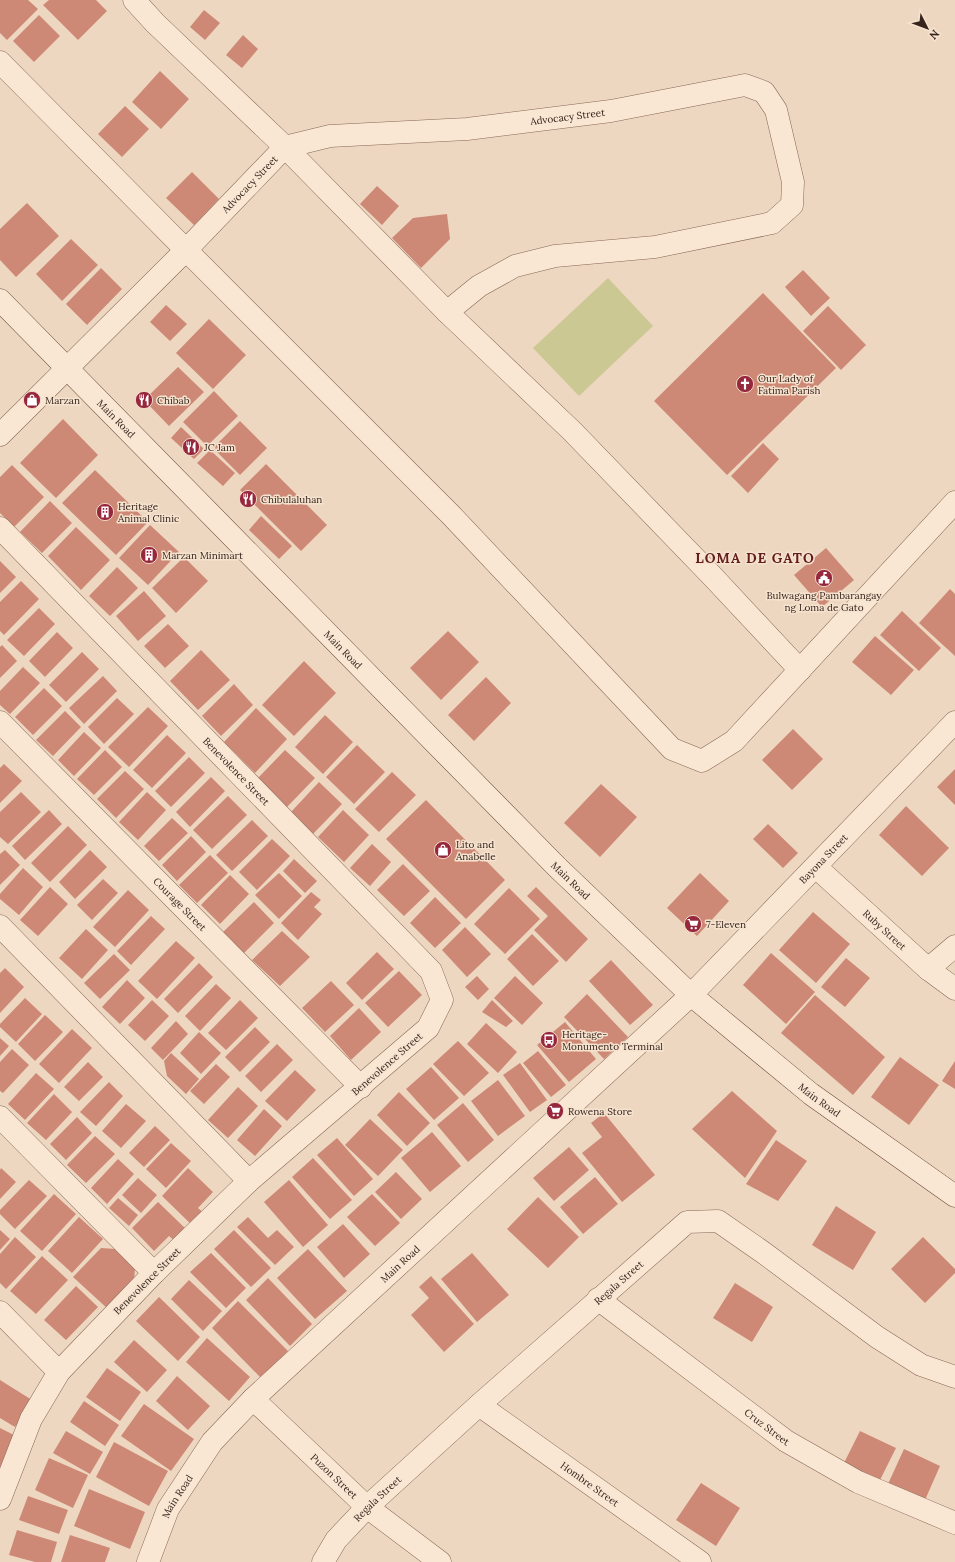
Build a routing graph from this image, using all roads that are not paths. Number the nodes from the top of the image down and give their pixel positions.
1 (134, 0) edge
2 (0, 62) edge
3 (285, 147) junction
4 (186, 250) junction
5 (0, 300) edge
6 (447, 312) junction
7 (68, 368) junction
8 (0, 435) edge
9 (955, 502) edge
10 (0, 528) edge
11 (800, 670) junction
12 (0, 722) edge
13 (955, 722) edge
14 (816, 867) junction
15 (0, 926) edge
16 (955, 946) edge
17 (928, 969) junction
18 (955, 989) edge
19 (691, 995) junction
20 (361, 1087) junction
21 (0, 1117) edge
22 (249, 1181) junction
23 (955, 1196) edge
24 (154, 1273) junction
25 (598, 1299) junction
26 (0, 1312) edge
27 (59, 1372) junction
28 (955, 1377) edge
29 (253, 1399) junction
30 (479, 1405) junction
31 (0, 1499) edge
32 (367, 1507) junction
33 (955, 1523) edge
34 (148, 1562) edge
35 (323, 1562) edge
36 (440, 1562) edge
37 (700, 1562) edge

1 - 3 street
2 - 4 street
3 - 4 street, Advocacy Street
3 - 6 street
3 - 6 street, Advocacy Street
4 - 7 street, Advocacy Street
4 - 11 street
5 - 7 street, Main Road
6 - 11 street
7 - 8 street, Advocacy Street
7 - 19 street, Main Road
9 - 11 street
10 - 20 street, Benevolence Street
12 - 20 street, Courage Street
13 - 14 street, Bayona Street
14 - 17 street, Ruby Street
14 - 19 street, Bayona Street
15 - 22 street
16 - 17 street
17 - 18 street, Ruby Street
19 - 23 street, Main Road
19 - 29 street, Main Road
20 - 22 street, Benevolence Street
21 - 24 street
22 - 24 street, Benevolence Street
24 - 27 street, Benevolence Street
25 - 28 street, Regala Street
25 - 30 street, Regala Street
25 - 33 street, Cruz Street
26 - 27 street
27 - 31 street, Benevolence Street
29 - 32 street, Puzon Street
29 - 34 street, Main Road
30 - 32 street, Regala Street
30 - 37 street, Hombre Street
32 - 35 street, Regala Street
32 - 36 street, Puzon Street

